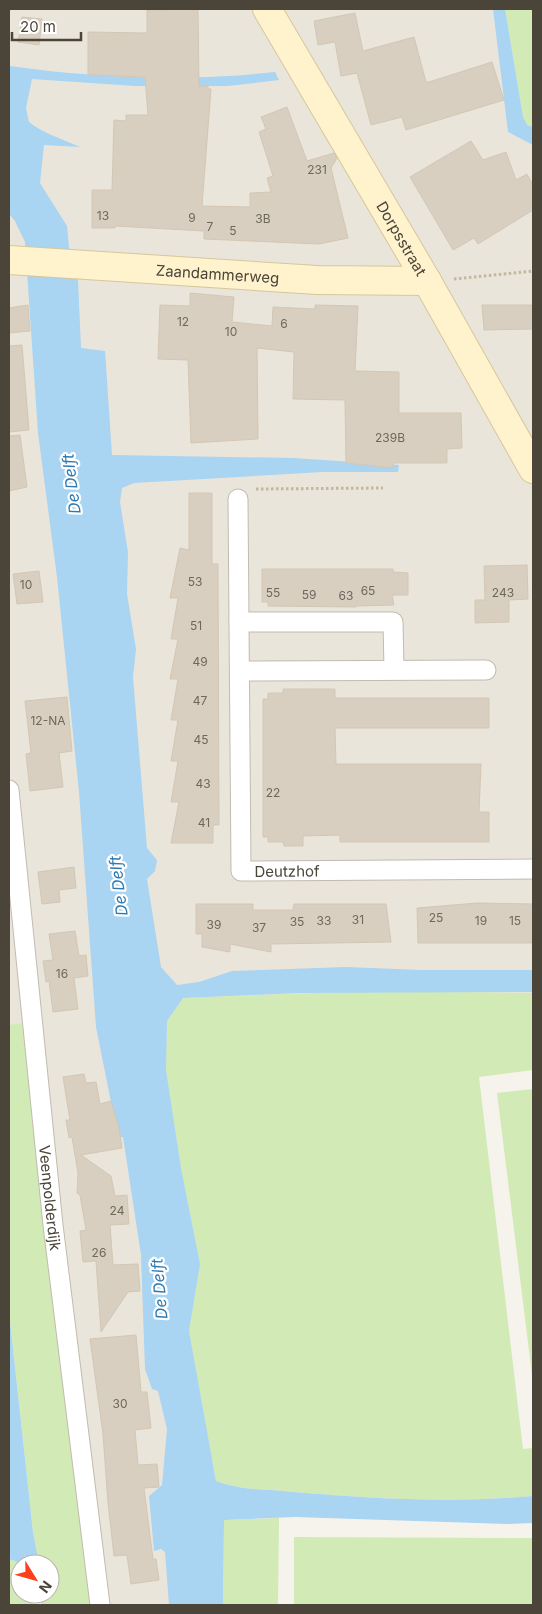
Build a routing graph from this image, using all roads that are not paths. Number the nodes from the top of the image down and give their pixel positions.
1 (267, 9) edge
2 (9, 260) edge
3 (427, 281) junction
4 (533, 469) edge
5 (238, 499) road end
6 (239, 622) junction
7 (394, 669) junction
8 (486, 670) dead end
9 (240, 671) junction
10 (9, 790) edge
11 (533, 869) edge
12 (100, 1605) edge

1 - 3 street, Dorpsstraat
2 - 3 street, Zaandammerweg
3 - 4 street, Dorpsstraat
5 - 6 street, Deutzhof
6 - 7 street
6 - 9 street, Deutzhof
7 - 8 street
7 - 9 street
9 - 11 street, Deutzhof
10 - 12 street, Veenpolderdijk

